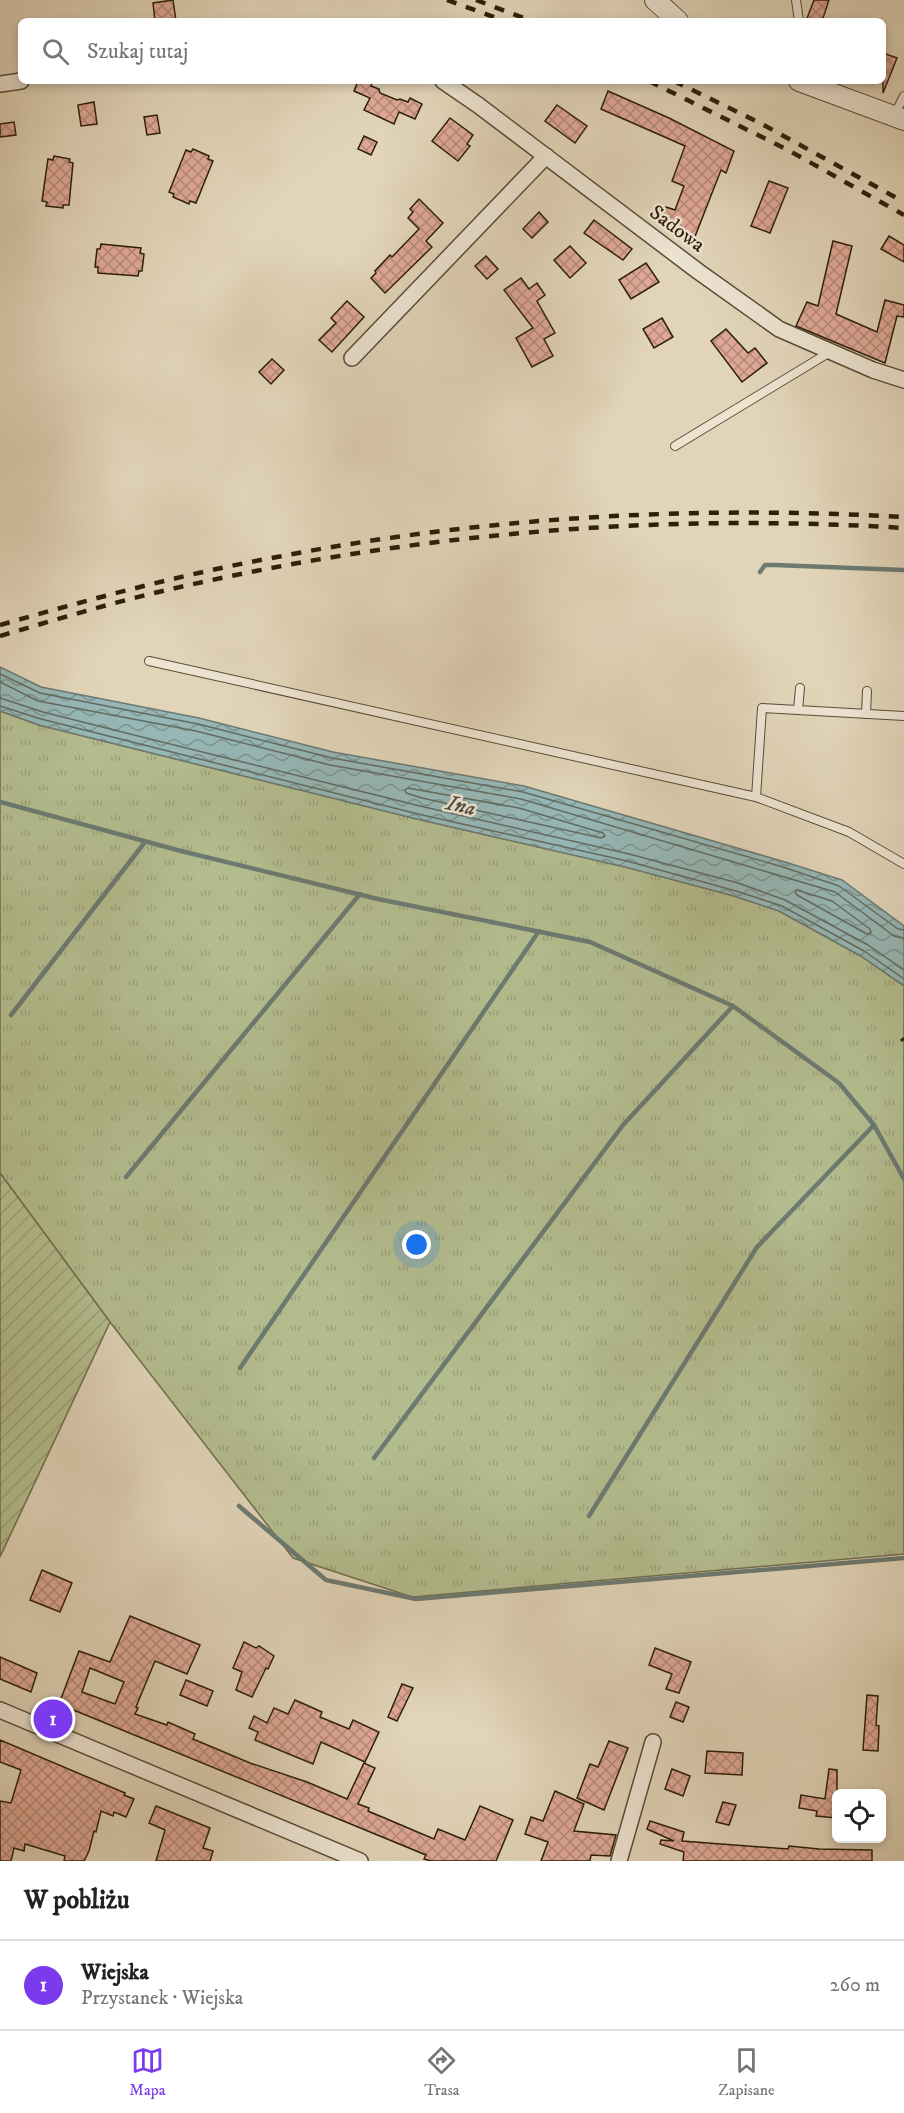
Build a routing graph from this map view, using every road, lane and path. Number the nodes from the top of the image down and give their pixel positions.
1 (655, 0) edge
2 (796, 0) edge
3 (675, 18) edge
4 (799, 18) edge
5 (18, 81) edge
6 (0, 84) edge
7 (446, 84) edge
8 (807, 84) edge
9 (904, 96) edge
10 (901, 120) edge
11 (546, 156) junction
12 (830, 352) junction
13 (352, 358) dead end
14 (904, 380) edge
15 (675, 446) dead end
16 (149, 661) dead end
17 (800, 688) dead end
18 (867, 692) dead end
19 (798, 710) junction
20 (866, 714) junction
21 (904, 716) edge
22 (756, 797) junction
23 (904, 864) edge
24 (0, 1710) edge
25 (653, 1742) dead end
26 (326, 1855) edge
27 (360, 1861) edge
28 (619, 1861) edge

1 - 3 street
2 - 4 lane
5 - 6 street
7 - 11 street, Sadowa
8 - 10 street
9 - 10 lane
11 - 12 street, Sadowa
11 - 13 street
12 - 14 street, Sadowa
12 - 15 lane
16 - 22 lane
17 - 19 lane
18 - 20 lane
19 - 20 lane
19 - 22 lane
20 - 21 lane
22 - 23 lane
24 - 26 street
25 - 28 street
26 - 27 street

